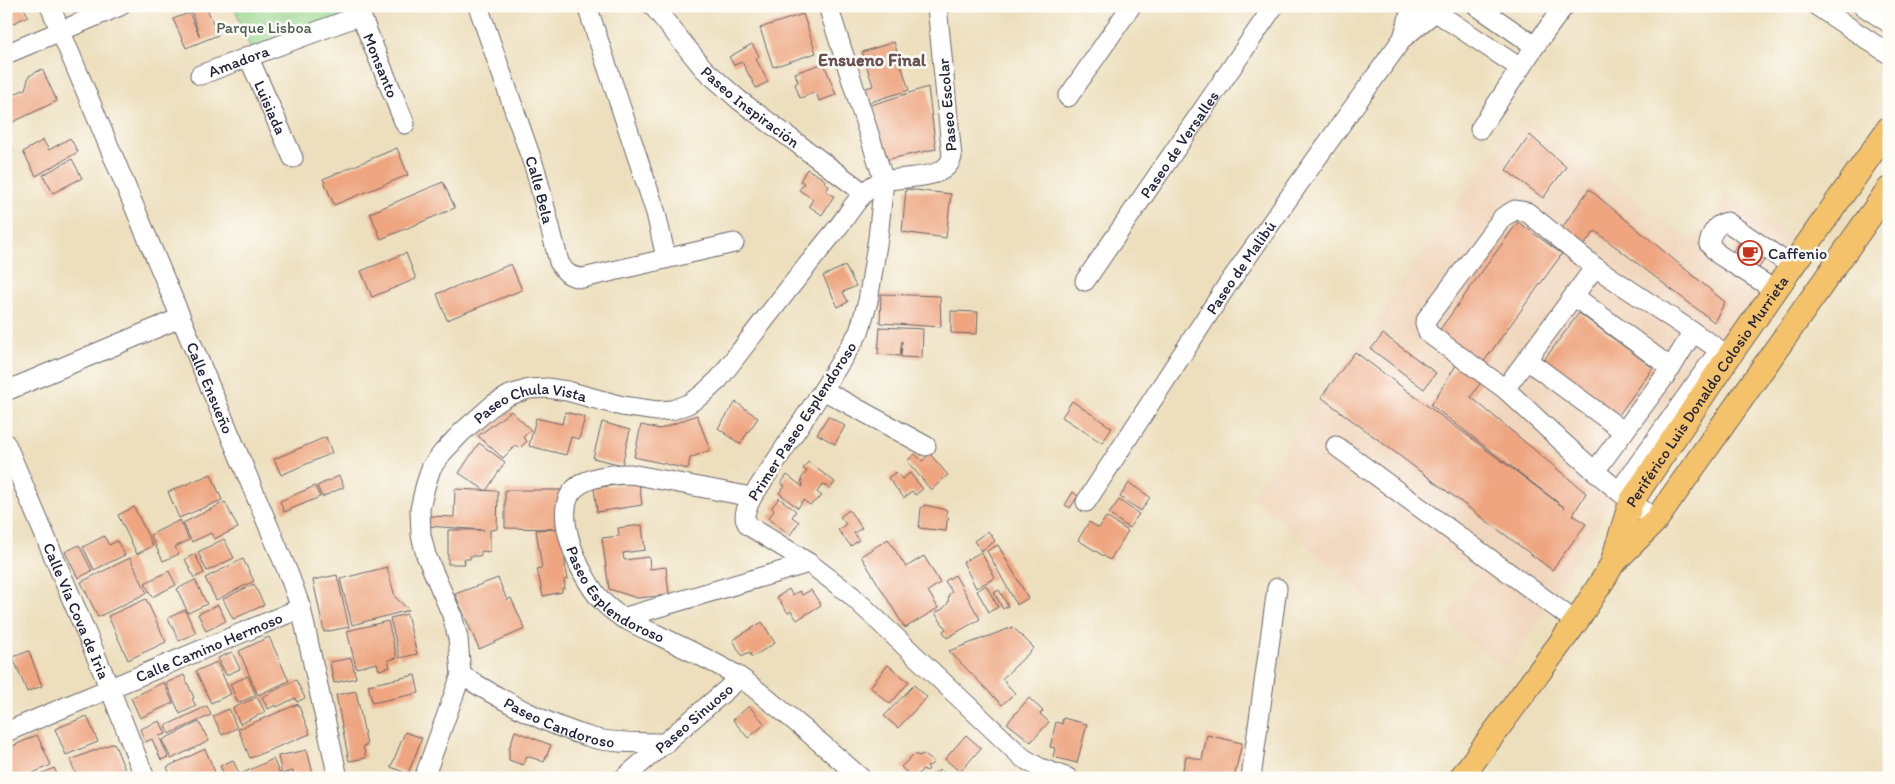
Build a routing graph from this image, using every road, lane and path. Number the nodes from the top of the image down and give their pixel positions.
1 (50, 6) edge
2 (120, 6) edge
3 (478, 6) edge
4 (587, 6) edge
5 (653, 6) edge
6 (828, 6) edge
7 (937, 6) edge
8 (1131, 6) edge
9 (1274, 6) edge
10 (1412, 6) edge
11 (1477, 6) edge
12 (1564, 6) edge
13 (1863, 6) edge
14 (1818, 7) edge
15 (1434, 8) edge
16 (359, 11) edge
17 (1889, 23) edge
18 (60, 30) junction
19 (1403, 38) junction
20 (1535, 46) junction
21 (6, 54) edge
22 (1889, 54) edge
23 (248, 56) junction
24 (1520, 68) junction
25 (200, 75) dead end
26 (1068, 97) dead end
27 (405, 124) dead end
28 (1889, 128) edge
29 (1480, 129) dead end
30 (293, 158) dead end
31 (873, 187) junction
32 (1889, 189) edge
33 (734, 243) dead end
34 (666, 258) junction
35 (1792, 266) junction
36 (1595, 267) junction
37 (1085, 281) dead end
38 (1775, 290) junction
39 (1574, 296) junction
40 (180, 318) junction
41 (1693, 332) junction
42 (1724, 353) junction
43 (1527, 360) junction
44 (1671, 368) junction
45 (1505, 389) junction
46 (823, 390) junction
47 (6, 391) edge
48 (1623, 431) junction
49 (6, 444) edge
50 (926, 446) dead end
51 (1336, 446) dead end
52 (1595, 471) junction
53 (1625, 496) junction
54 (752, 497) junction
55 (1086, 502) dead end
56 (1656, 520) junction
57 (809, 563) junction
58 (1612, 564) junction
59 (1277, 588) dead end
60 (301, 608) junction
61 (622, 618) junction
62 (1576, 622) junction
63 (462, 675) junction
64 (740, 678) junction
65 (110, 689) junction
66 (6, 732) edge
67 (666, 744) junction
68 (145, 778) edge
69 (338, 778) edge
70 (424, 778) edge
71 (624, 778) edge
72 (861, 778) edge
73 (1068, 778) edge
74 (1251, 778) edge
75 (1461, 778) edge

1 - 18 street, Calle Ensueño
2 - 18 street
3 - 34 street, Calle Bela
4 - 34 street
5 - 31 street, Paseo Inspiración
6 - 31 street, Primer Paseo Esplendoroso
7 - 31 street, Paseo Escolar
8 - 26 street
9 - 37 street, Paseo de Versalles
10 - 19 street, Paseo de Malibú
11 - 20 street
12 - 20 street
13 - 17 street
14 - 22 street
15 - 19 street, Paseo de Malibú
15 - 24 street
16 - 23 street, Amadora
16 - 27 street, Monsanto
18 - 21 street
18 - 40 street, Calle Ensueño
19 - 55 street, Paseo de Malibú
20 - 24 street
23 - 25 street, Amadora
23 - 30 street, Luisiada
24 - 29 street
28 - 35 main road, Periférico Luis Donaldo Colosio Murrieta
31 - 46 street, Primer Paseo Esplendoroso
31 - 63 street, Paseo Chula Vista
32 - 56 main road, Periférico Luis Donaldo Colosio Murrieta
33 - 34 street, Calle Bela
35 - 38 main road, Periférico Luis Donaldo Colosio Murrieta
35 - 38 street
36 - 39 street
36 - 41 street
36 - 45 street
38 - 42 main road, Periférico Luis Donaldo Colosio Murrieta
39 - 43 street
39 - 44 street
40 - 47 street
40 - 60 street, Calle Ensueño
41 - 42 street
41 - 44 street
42 - 53 main road, Periférico Luis Donaldo Colosio Murrieta
43 - 45 street
43 - 48 street
44 - 48 street
45 - 52 street
46 - 50 street
46 - 54 street, Primer Paseo Esplendoroso
48 - 52 street
49 - 65 street, Calle Vía Cova de Iria
51 - 62 street
52 - 53 street
53 - 56 street
53 - 58 main road, Periférico Luis Donaldo Colosio Murrieta
54 - 57 street, Primer Paseo Esplendoroso
54 - 61 street, Paseo Esplendoroso
56 - 58 main road, Periférico Luis Donaldo Colosio Murrieta
57 - 61 street
57 - 73 street, Primer Paseo Esplendoroso
58 - 62 main road, Periférico Luis Donaldo Colosio Murrieta
59 - 74 street
60 - 65 street, Calle Camino Hermoso
60 - 69 street, Calle Ensueño
61 - 64 street, Paseo Esplendoroso
62 - 75 main road, Periférico Luis Donaldo Colosio Murrieta
63 - 67 street, Paseo Candoroso
63 - 70 street, Paseo Chula Vista
64 - 67 street, Paseo Sinuoso
64 - 72 street, Paseo Esplendoroso
65 - 66 street, Calle Camino Hermoso
65 - 68 street, Calle Vía Cova de Iria
67 - 71 street, Paseo Sinuoso

